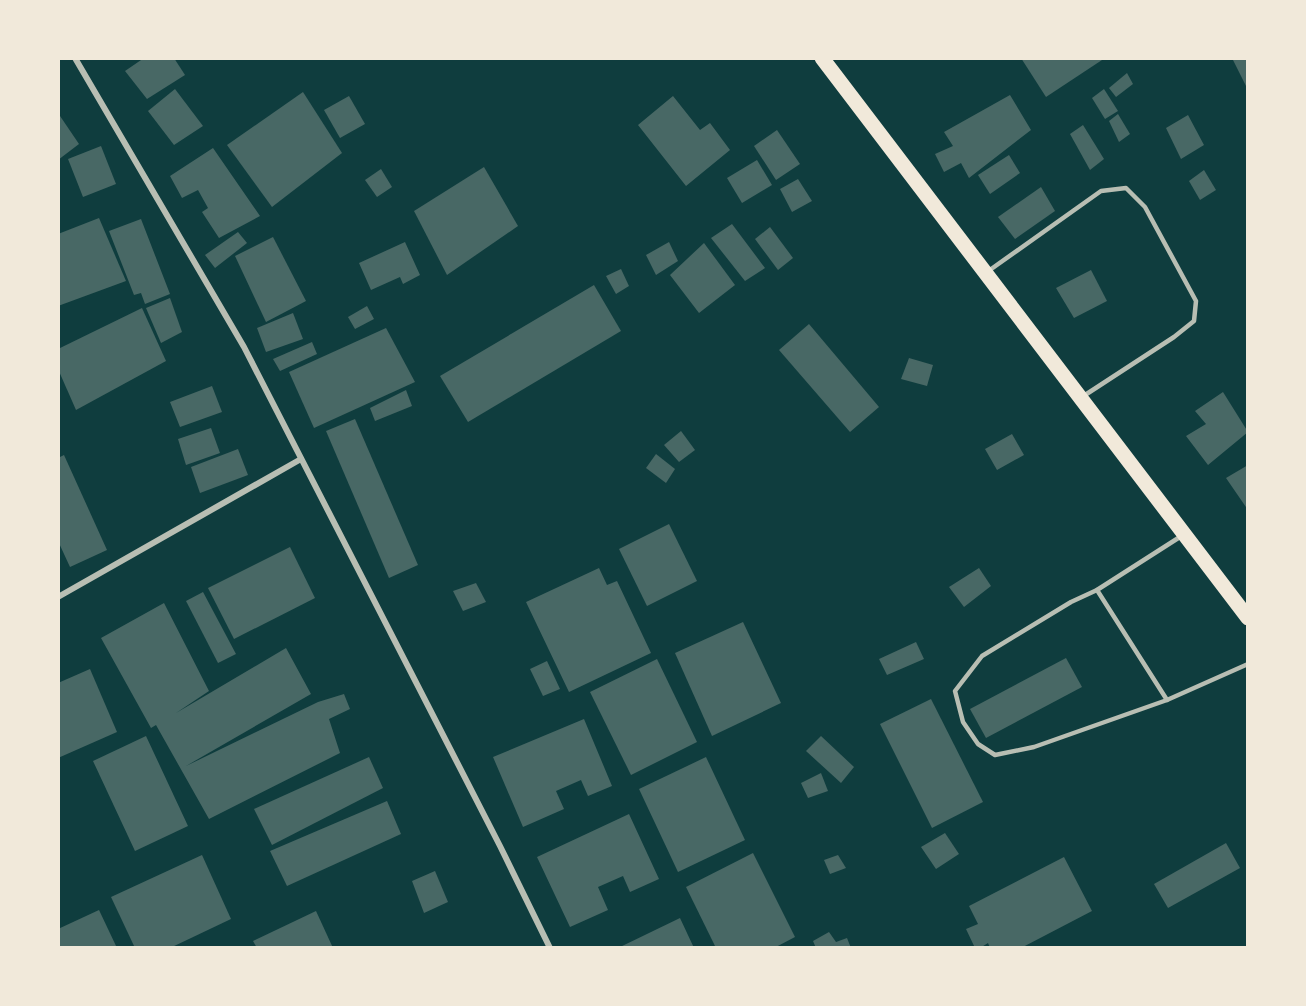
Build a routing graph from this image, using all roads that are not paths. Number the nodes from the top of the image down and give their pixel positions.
1 (75, 58) edge
2 (822, 58) edge
3 (985, 273) junction
4 (1080, 398) junction
5 (301, 459) junction
6 (1184, 534) junction
7 (1097, 590) junction
8 (58, 597) edge
9 (1248, 618) edge
10 (1248, 664) edge
11 (1167, 700) junction
12 (550, 948) edge

1 - 5 street
2 - 3 main road
3 - 4 main road
3 - 4 lane
4 - 6 main road
5 - 8 street
5 - 12 street
6 - 7 lane
6 - 9 main road
7 - 11 lane
7 - 11 lane
10 - 11 lane

